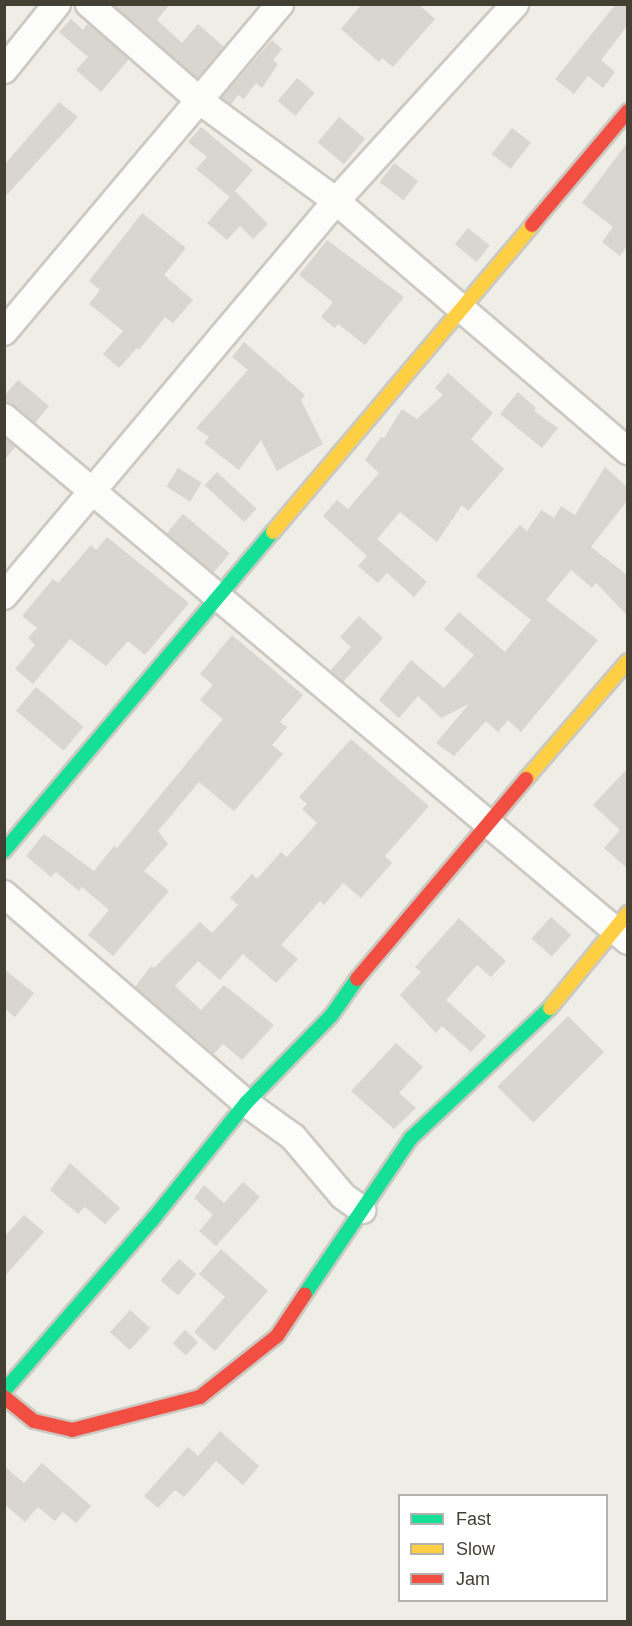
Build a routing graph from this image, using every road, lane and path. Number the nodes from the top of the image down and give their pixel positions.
1 (57, 4) edge
2 (89, 4) edge
3 (280, 4) edge
4 (515, 4) edge
5 (4, 70) edge
6 (200, 101) junction
7 (627, 111) edge
8 (336, 201) junction
9 (458, 309) junction
10 (4, 332) edge
11 (4, 417) edge
12 (627, 451) edge
13 (95, 490) junction
14 (4, 596) edge
15 (220, 599) junction
16 (627, 661) edge
17 (491, 822) junction
18 (4, 851) edge
19 (4, 894) edge
20 (623, 927) edge
21 (246, 1103) junction
22 (362, 1210) junction
23 (4, 1390) edge
24 (4, 1397) edge

1 - 5 street
2 - 6 street
3 - 6 street
4 - 8 street
6 - 8 street
6 - 10 street
7 - 9 street
8 - 9 street
8 - 13 street
9 - 12 street
9 - 15 street
11 - 13 street
13 - 14 street
13 - 15 street
15 - 17 street
15 - 18 street
16 - 17 street
17 - 20 street
17 - 21 street
19 - 21 street
20 - 22 street
21 - 22 street
21 - 23 street
22 - 24 street

